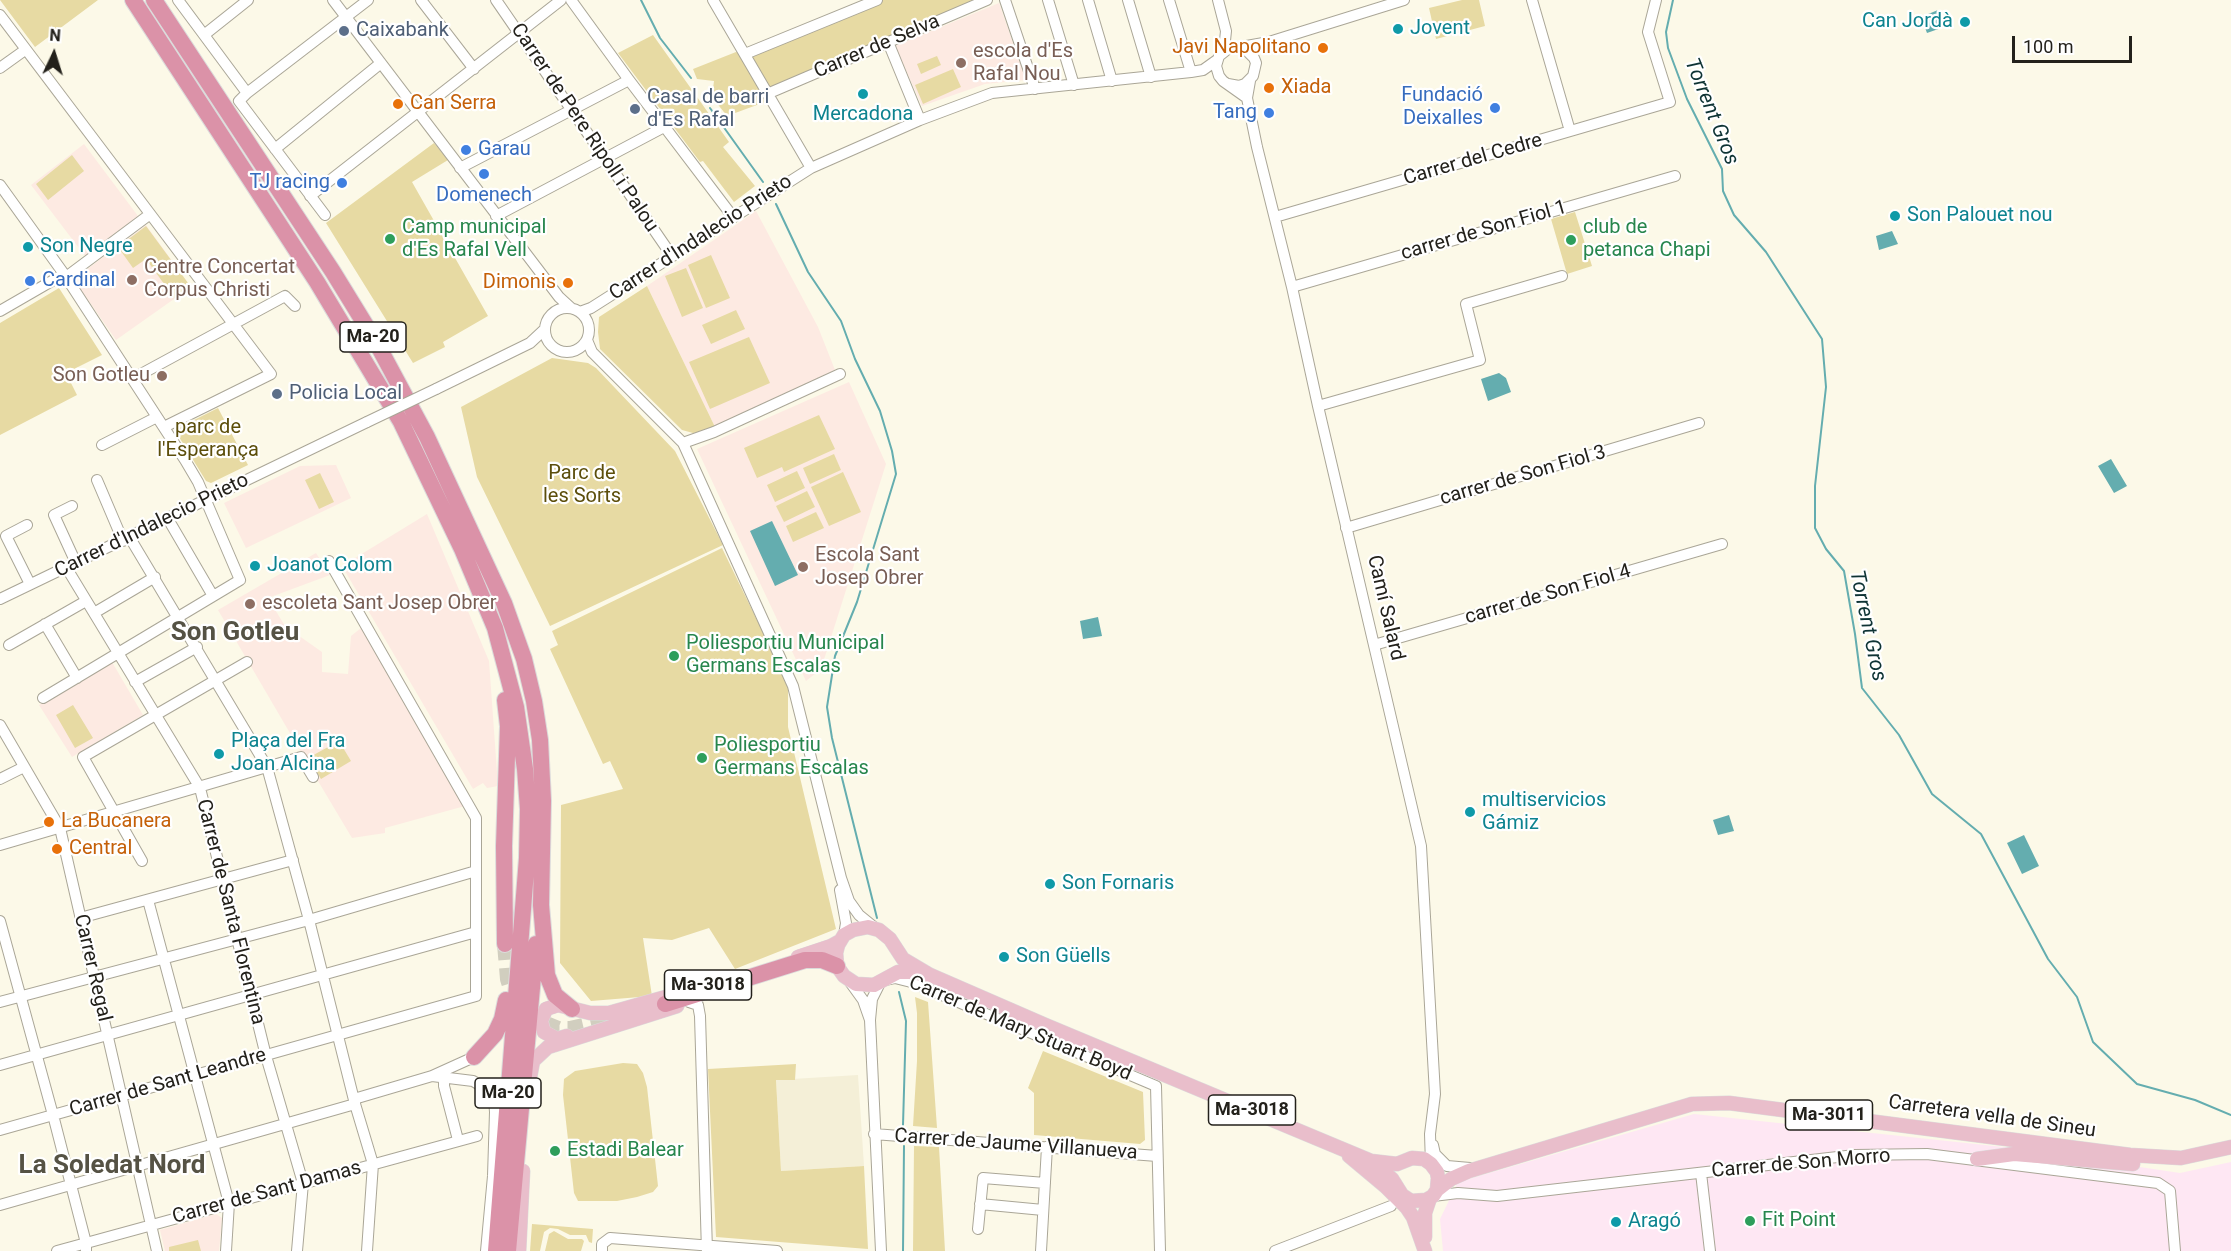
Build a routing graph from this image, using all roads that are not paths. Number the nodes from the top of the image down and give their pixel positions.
1 (133, 0) edge
2 (154, 0) edge
3 (178, 0) edge
4 (248, 0) edge
5 (333, 0) edge
6 (368, 0) edge
7 (421, 0) edge
8 (496, 0) edge
9 (561, 0) edge
10 (572, 0) edge
11 (713, 0) edge
12 (987, 0) edge
13 (1005, 0) edge
14 (1048, 0) edge
15 (1088, 0) edge
16 (1128, 0) edge
17 (1169, 0) edge
18 (1218, 0) edge
19 (1404, 0) edge
20 (1532, 0) edge
21 (1656, 0) edge
22 (873, 1) edge
23 (0, 15) edge
24 (346, 16) junction
25 (1226, 31) junction
26 (519, 33) junction
27 (204, 35) junction
28 (888, 42) junction
29 (1269, 42) junction
30 (1240, 47) junction
31 (25, 50) junction
32 (1224, 50) junction
33 (745, 54) junction
34 (1217, 60) junction
35 (381, 63) junction
36 (1256, 63) junction
37 (0, 68) edge
38 (474, 69) junction
39 (1203, 70) junction
40 (1191, 72) junction
41 (1219, 76) junction
42 (1151, 77) junction
43 (629, 80) junction
44 (1112, 81) junction
45 (1250, 81) junction
46 (1228, 84) junction
47 (1074, 85) junction
48 (1035, 88) junction
49 (247, 93) junction
50 (767, 94) junction
51 (1247, 98) junction
52 (571, 109) junction
53 (419, 112) junction
54 (920, 120) junction
55 (664, 127) junction
56 (1570, 131) junction
57 (275, 149) junction
58 (604, 158) junction
59 (460, 168) junction
60 (811, 168) junction
61 (1675, 176) dead end
62 (0, 185) edge
63 (310, 196) junction
64 (149, 215) junction
65 (325, 215) dead end
66 (496, 216) junction
67 (733, 217) junction
68 (1275, 217) junction
69 (672, 256) junction
70 (65, 275) junction
71 (1562, 276) dead end
72 (1292, 286) junction
73 (559, 297) junction
74 (295, 306) dead end
75 (0, 311) edge
76 (582, 311) junction
77 (554, 312) junction
78 (232, 323) junction
79 (545, 329) junction
80 (587, 340) junction
81 (530, 343) junction
82 (552, 346) junction
83 (579, 349) junction
84 (592, 352) junction
85 (840, 374) dead end
86 (132, 379) junction
87 (1318, 406) junction
88 (157, 417) junction
89 (1700, 423) dead end
90 (164, 427) junction
91 (102, 444) dead end
92 (683, 444) junction
93 (97, 480) dead end
94 (206, 500) junction
95 (72, 506) dead end
96 (168, 519) junction
97 (27, 525) dead end
98 (1346, 528) junction
99 (127, 539) junction
100 (1722, 544) dead end
101 (329, 561) dead end
102 (71, 565) junction
103 (155, 577) junction
104 (30, 584) junction
105 (213, 596) junction
106 (0, 599) edge
107 (86, 601) junction
108 (94, 613) junction
109 (178, 615) junction
110 (45, 624) junction
111 (495, 628) junction
112 (9, 645) dead end
113 (1374, 645) junction
114 (196, 647) junction
115 (118, 653) junction
116 (247, 662) dead end
117 (76, 678) junction
118 (216, 680) junction
119 (135, 682) junction
120 (43, 698) dead end
121 (156, 715) junction
122 (0, 725) edge
123 (24, 767) junction
124 (267, 767) junction
125 (313, 777) dead end
126 (0, 779) edge
127 (200, 788) junction
128 (114, 810) junction
129 (60, 828) junction
130 (0, 845) edge
131 (293, 860) junction
132 (142, 861) dead end
133 (476, 871) junction
134 (841, 878) junction
135 (223, 879) junction
136 (148, 900) junction
137 (542, 905) junction
138 (80, 918) junction
139 (309, 921) junction
140 (0, 922) edge
141 (879, 930) junction
142 (476, 932) junction
143 (520, 934) junction
144 (842, 938) junction
145 (238, 939) junction
146 (505, 944) tunnel mouth
147 (893, 947) junction
148 (164, 960) junction
149 (534, 969) junction
150 (321, 975) junction
151 (844, 975) junction
152 (930, 975) junction
153 (512, 976) junction
154 (94, 978) junction
155 (883, 980) junction
156 (251, 995) junction
157 (20, 997) junction
158 (0, 1002) edge
159 (690, 1002) junction
160 (661, 1008) junction
161 (572, 1009) junction
162 (178, 1015) junction
163 (870, 1020) junction
164 (108, 1035) junction
165 (337, 1036) junction
166 (36, 1055) junction
167 (266, 1056) junction
168 (471, 1060) junction
169 (0, 1065) edge
170 (530, 1072) junction
171 (195, 1076) junction
172 (432, 1076) junction
173 (444, 1077) junction
174 (473, 1081) junction
175 (122, 1096) junction
176 (355, 1102) junction
177 (53, 1115) junction
178 (284, 1124) junction
179 (1431, 1129) junction
180 (0, 1130) edge
181 (874, 1134) junction
182 (477, 1136) dead end
183 (458, 1140) junction
184 (213, 1144) junction
185 (1338, 1146) junction
186 (1047, 1147) junction
187 (2231, 1147) edge
188 (1157, 1156) junction
189 (2181, 1158) junction
190 (1977, 1159) junction
191 (1408, 1160) junction
192 (1371, 1161) junction
193 (373, 1164) junction
194 (138, 1166) junction
195 (1433, 1166) junction
196 (1483, 1167) junction
197 (1469, 1171) junction
198 (1701, 1173) junction
199 (493, 1176) junction
200 (303, 1183) junction
201 (1045, 1183) junction
202 (1396, 1184) junction
203 (70, 1185) junction
204 (1433, 1195) junction
205 (1411, 1201) junction
206 (229, 1203) junction
207 (0, 1204) edge
208 (980, 1204) junction
209 (1391, 1206) dead end
210 (1043, 1209) junction
211 (1424, 1223) junction
212 (152, 1225) junction
213 (978, 1229) dead end
214 (86, 1247) edge
215 (602, 1247) edge
216 (707, 1248) edge
217 (57, 1251) edge
218 (157, 1251) edge
219 (226, 1251) edge
220 (297, 1251) edge
221 (367, 1251) edge
222 (486, 1251) edge
223 (496, 1251) edge
224 (508, 1251) edge
225 (521, 1251) edge
226 (777, 1251) edge
227 (882, 1251) edge
228 (1041, 1251) edge
229 (1160, 1251) edge
230 (1275, 1251) edge
231 (1426, 1251) edge
232 (1710, 1251) edge
233 (2175, 1251) edge

1 - 111 highway, Ma-20
2 - 137 highway, Ma-20
3 - 27 street
4 - 27 street
5 - 24 street
6 - 24 street
7 - 38 street
8 - 26 street, Carrer de Pere Ripoll i Palou
9 - 26 street
10 - 43 street
11 - 33 street
12 - 28 street, Carrer de Selva
13 - 48 street
14 - 47 street
15 - 44 street
16 - 42 street
17 - 40 street
18 - 25 street
19 - 29 street
20 - 56 street
21 - 56 street, Carrer del Cedre
22 - 33 street
23 - 31 street
24 - 35 street
24 - 49 street
25 - 30 street
25 - 32 street
26 - 38 street
26 - 52 street, Carrer de Pere Ripoll i Palou
27 - 49 street
28 - 50 street, Carrer de Selva
28 - 54 street
29 - 30 street
29 - 36 street
30 - 32 street
30 - 36 street
31 - 37 street
31 - 64 street
32 - 34 street
33 - 50 street
34 - 39 street
34 - 41 street
35 - 53 street
35 - 57 street
36 - 45 street
38 - 53 street
39 - 40 street, Carrer d'Indalecio Prieto
39 - 41 street
40 - 42 street, Carrer d'Indalecio Prieto
41 - 46 street
42 - 44 street, Carrer d'Indalecio Prieto
43 - 52 street
43 - 55 street
44 - 47 street, Carrer d'Indalecio Prieto
45 - 46 street
45 - 51 street, Camí Salard
46 - 51 street
47 - 48 street, Carrer d'Indalecio Prieto
48 - 54 street, Carrer d'Indalecio Prieto
49 - 57 street
50 - 60 street
51 - 68 street, Camí Salard
52 - 58 street, Carrer de Pere Ripoll i Palou
52 - 59 street
53 - 59 street
53 - 63 street
54 - 60 street, Carrer d'Indalecio Prieto
55 - 58 street
55 - 67 street
56 - 68 street, Carrer del Cedre
57 - 63 street
58 - 66 street
58 - 69 street, Carrer de Pere Ripoll i Palou
59 - 66 street
60 - 67 street, Carrer d'Indalecio Prieto
61 - 72 street, carrer de Son Fiol 1
62 - 70 street
63 - 65 street
64 - 70 street
64 - 78 street
66 - 73 street
67 - 69 street, Carrer d'Indalecio Prieto
68 - 72 street, Camí Salard
69 - 76 street, Carrer d'Indalecio Prieto
70 - 75 street
70 - 86 street
71 - 87 street
72 - 87 street, Camí Salard
73 - 76 street
73 - 77 street
74 - 78 street
76 - 77 street
76 - 80 street
77 - 79 street
78 - 86 street
78 - 90 street
79 - 81 street, Carrer d'Indalecio Prieto
79 - 82 street
80 - 83 street
80 - 84 street
81 - 82 street
81 - 94 street, Carrer d'Indalecio Prieto, bridge
82 - 83 street
83 - 84 street
84 - 92 street
85 - 92 street
86 - 88 street
87 - 98 street, Camí Salard
88 - 90 street
88 - 91 street
89 - 98 street, carrer de Son Fiol 3
90 - 94 street
92 - 134 street
93 - 99 street
94 - 96 street, Carrer d'Indalecio Prieto
94 - 105 street
95 - 102 street, Carrer de Santa Florentina
96 - 99 street, Carrer d'Indalecio Prieto
96 - 105 street
97 - 104 street
98 - 113 street, Camí Salard
99 - 102 street, Carrer d'Indalecio Prieto
99 - 103 street
100 - 113 street, carrer de Son Fiol 4
101 - 133 street
102 - 104 street, Carrer d'Indalecio Prieto
102 - 107 street, Carrer de Santa Florentina
103 - 108 street
103 - 109 street
104 - 106 street, Carrer d'Indalecio Prieto
105 - 109 street
107 - 108 street, Carrer de Santa Florentina
107 - 110 street
108 - 115 street, Carrer de Santa Florentina
109 - 114 street
109 - 115 street
110 - 112 street
110 - 117 street
111 - 143 highway, Ma-20
111 - 146 highway
113 - 179 street, Camí Salard
114 - 118 street
114 - 119 street
115 - 117 street
115 - 119 street, Carrer de Santa Florentina
116 - 118 street
117 - 120 street
118 - 121 street
118 - 124 street
119 - 121 street, Carrer de Santa Florentina
121 - 127 street, Carrer de Santa Florentina
121 - 128 street
122 - 123 street, Carrer Regal
123 - 126 street
123 - 129 street, Carrer Regal
124 - 125 street
124 - 127 street
124 - 131 street
127 - 128 street
127 - 135 street, Carrer de Santa Florentina
128 - 129 street
128 - 132 street
129 - 130 street
129 - 138 street, Carrer Regal
131 - 135 street
131 - 139 street
133 - 139 street
133 - 142 street
134 - 141 street
134 - 144 street
135 - 136 street
135 - 145 street, Carrer de Santa Florentina
136 - 138 street
136 - 148 street
137 - 149 highway, Ma-20
137 - 161 highway
138 - 154 street, Carrer Regal
139 - 145 street
139 - 150 street
140 - 157 street
141 - 144 main road, Ma-3018
141 - 147 main road, Ma-3018
142 - 150 street
142 - 165 street, Carrer de Sant Leandre
143 - 153 highway
143 - 223 highway, Ma-20
144 - 151 main road
144 - 161 main road, Ma-3018
145 - 148 street
145 - 156 street, Carrer de Santa Florentina
147 - 152 main road, Ma-3018
147 - 155 main road
148 - 154 street
148 - 162 street
149 - 170 highway
149 - 224 highway, Ma-20
150 - 156 street
150 - 165 street
151 - 155 main road, Ma-3018
151 - 159 main road, Ma-3018
151 - 160 highway
151 - 163 street
152 - 155 main road, Ma-3018
152 - 185 main road, Ma-3018
153 - 168 highway
153 - 199 highway
154 - 157 street
154 - 164 street, Carrer Regal
155 - 163 street
155 - 188 street, Carrer de Mary Stuart Boyd
156 - 162 street
156 - 167 street, Carrer de Santa Florentina
157 - 158 street
157 - 166 street
159 - 160 main road, Ma-3018
159 - 216 street
160 - 161 main road
160 - 170 main road, Ma-3018
162 - 164 street
162 - 171 street
163 - 181 street
164 - 166 street
164 - 175 street, Carrer Regal
165 - 167 street, Carrer de Sant Leandre
165 - 176 street
166 - 169 street
166 - 177 street
167 - 171 street, Carrer de Sant Leandre
167 - 178 street, Carrer de Santa Florentina
168 - 172 street
168 - 173 street
168 - 174 street
170 - 225 main road
171 - 175 street, Carrer de Sant Leandre
171 - 184 street
172 - 173 street
172 - 176 street
173 - 174 street
173 - 183 street
174 - 199 street
175 - 177 street, Carrer de Sant Leandre
175 - 194 street, Carrer Regal
176 - 178 street
176 - 193 street
177 - 180 street, Carrer de Sant Leandre
177 - 203 street
178 - 184 street
178 - 200 street, Carrer de Santa Florentina
179 - 191 street, Camí Salard
179 - 195 street, Camí Salard
179 - 196 street
181 - 186 street, Carrer de Jaume Villanueva
181 - 227 street
182 - 183 street, Carrer de Sant Damas
183 - 193 street, Carrer de Sant Damas
184 - 194 street
184 - 206 street
185 - 192 main road, Ma-3018
185 - 231 main road
186 - 188 street, Carrer de Jaume Villanueva
186 - 201 street
187 - 189 main road, Carretera vella de Sineu / Ma-3011
188 - 229 street
189 - 190 main road
189 - 196 main road, Carretera vella de Sineu / Ma-3011
190 - 198 street, Carrer de Son Morro
190 - 233 street, Carrer de Son Morro
191 - 192 main road, Ma-3018
191 - 195 main road, Ma-3018
191 - 202 main road
192 - 202 main road, Ma-3018
193 - 200 street, Carrer de Sant Damas
193 - 221 street
194 - 203 street
194 - 212 street, Carrer Regal
195 - 197 main road, Carretera vella de Sineu / Ma-3011
195 - 204 main road, Ma-3018
196 - 197 main road, Carretera vella de Sineu / Ma-3011
197 - 204 main road, Carretera vella de Sineu / Ma-3011
198 - 204 street, Carrer de Son Morro
198 - 232 street
199 - 222 street
200 - 206 street, Carrer de Sant Damas
200 - 220 street, Carrer de Santa Florentina
201 - 208 street
201 - 210 street
202 - 205 main road, Ma-3018
203 - 207 street
203 - 214 street
204 - 205 main road
204 - 211 main road, Ma-3018
205 - 211 main road, Ma-3018
206 - 212 street, Carrer de Sant Damas
206 - 219 street
208 - 210 street
208 - 213 street
209 - 230 street
210 - 228 street
211 - 231 main road, Ma-3018
212 - 214 street, Carrer de Sant Damas
212 - 218 street, Carrer Regal
214 - 217 street, Carrer de Sant Damas
215 - 216 street
216 - 226 street

